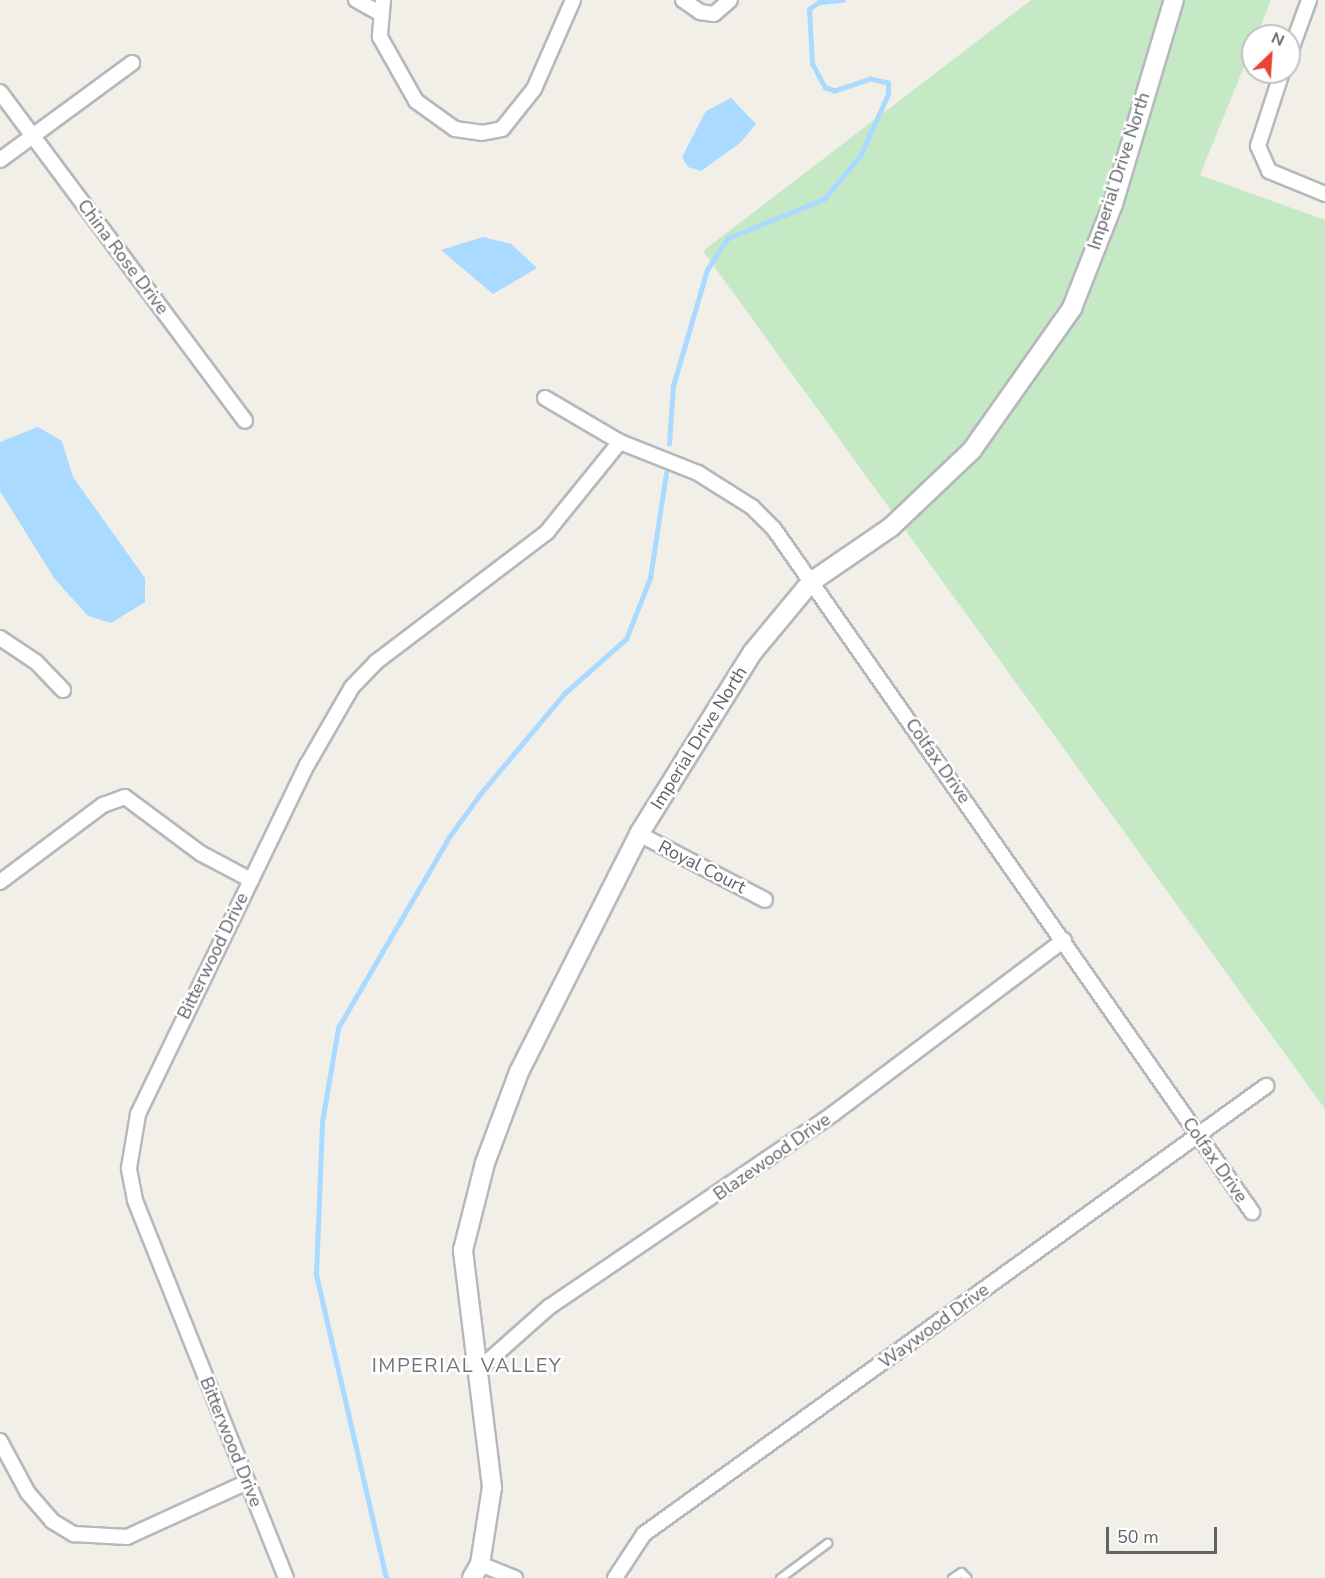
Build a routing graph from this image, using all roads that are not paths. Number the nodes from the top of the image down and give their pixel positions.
1 (356, 0) edge
2 (573, 0) edge
3 (683, 0) edge
4 (730, 0) edge
5 (1173, 0) edge
6 (1309, 0) edge
7 (380, 6) edge
8 (1300, 24) edge
9 (132, 63) dead end
10 (1278, 84) edge
11 (0, 92) edge
12 (33, 135) junction
13 (0, 159) edge
14 (1325, 194) edge
15 (545, 398) dead end
16 (244, 422) dead end
17 (620, 442) junction
18 (811, 582) junction
19 (0, 638) edge
20 (63, 690) dead end
21 (639, 834) junction
22 (250, 880) junction
23 (0, 882) edge
24 (765, 900) dead end
25 (1064, 940) junction
26 (1266, 1086) dead end
27 (1198, 1137) junction
28 (1252, 1212) dead end
29 (479, 1369) junction
30 (0, 1441) edge
31 (247, 1482) junction
32 (827, 1543) dead end
33 (476, 1571) edge
34 (286, 1578) edge
35 (515, 1578) edge
36 (615, 1578) edge
37 (780, 1578) edge
38 (952, 1578) edge
39 (967, 1578) edge

1 - 7 street
2 - 7 street
3 - 4 street
5 - 18 street, Imperial Drive North
6 - 8 street
9 - 12 street
10 - 14 street
11 - 12 street, China Rose Drive
12 - 13 street
12 - 16 street, China Rose Drive
15 - 17 street, Colfax Drive
17 - 18 street, Colfax Drive
17 - 22 street, Bitterwood Drive
18 - 21 street, Imperial Drive North
18 - 25 street, Colfax Drive
19 - 20 street
21 - 24 street, Royal Court
21 - 29 street, Imperial Drive North
22 - 23 street
22 - 31 street, Bitterwood Drive
25 - 27 street, Colfax Drive
25 - 29 street, Blazewood Drive
26 - 27 street, Waywood Drive
27 - 28 street, Colfax Drive
27 - 36 street, Waywood Drive
29 - 33 street, Imperial Drive North
30 - 31 street
31 - 34 street, Bitterwood Drive
32 - 37 lane
33 - 35 street
38 - 39 lane

